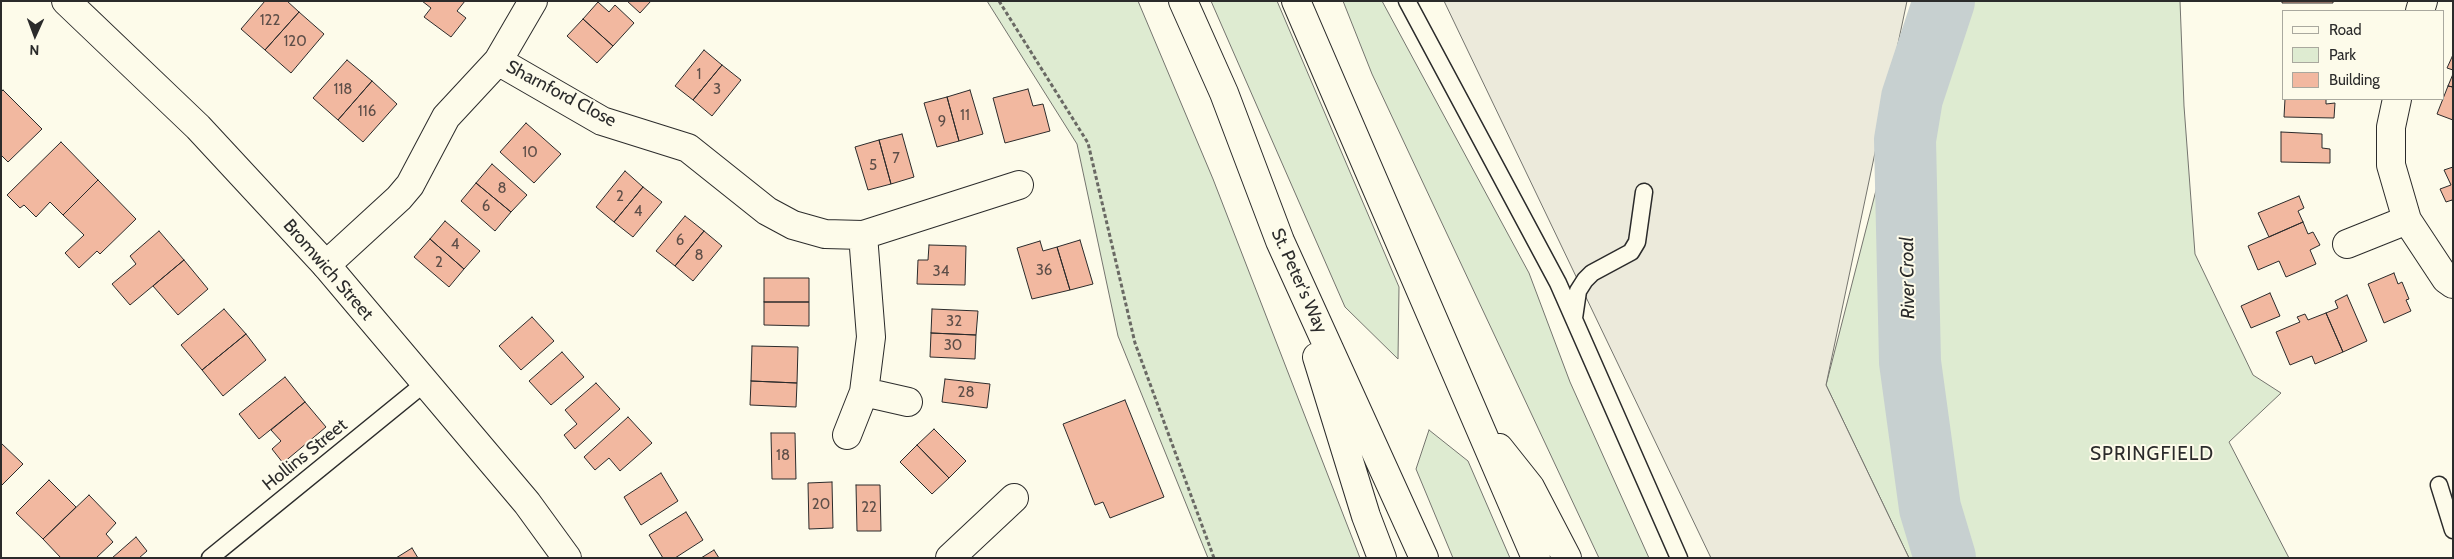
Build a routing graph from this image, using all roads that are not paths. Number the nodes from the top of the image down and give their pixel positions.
1 (66, 1) edge
2 (532, 1) edge
3 (1183, 1) edge
4 (1296, 1) edge
5 (1407, 1) edge
6 (498, 61) junction
7 (2397, 100) edge
8 (1019, 185) dead end
9 (1644, 192) dead end
10 (2407, 220) junction
11 (863, 235) junction
12 (1280, 241) junction
13 (2347, 244) dead end
14 (326, 265) junction
15 (2453, 284) edge
16 (1574, 320) junction
17 (425, 383) junction
18 (864, 392) junction
19 (908, 402) dead end
20 (1475, 417) junction
21 (847, 435) dead end
22 (2439, 485) dead end
23 (1014, 498) dead end
24 (2453, 530) edge
25 (210, 558) edge
26 (567, 558) edge
27 (950, 558) edge
28 (1382, 558) edge
29 (1424, 558) edge
30 (1536, 558) edge
31 (1567, 558) edge
32 (1678, 558) edge

1 - 14 main road, Bromwich Street
2 - 6 main road
3 - 12 main road, St. Peter's Way
4 - 20 main road
5 - 16 lane
6 - 11 main road, Sharnford Close
6 - 14 main road
7 - 10 main road
8 - 11 main road, Sharnford Close
9 - 16 lane
10 - 13 main road
10 - 15 main road
11 - 18 main road
12 - 28 main road
12 - 29 main road, St. Peter's Way
14 - 17 main road, Bromwich Street
16 - 32 lane
17 - 25 lane, Hollins Street
17 - 26 main road, Bromwich Street
18 - 19 main road
18 - 21 main road
20 - 30 main road
20 - 31 main road
22 - 24 lane
23 - 27 main road

